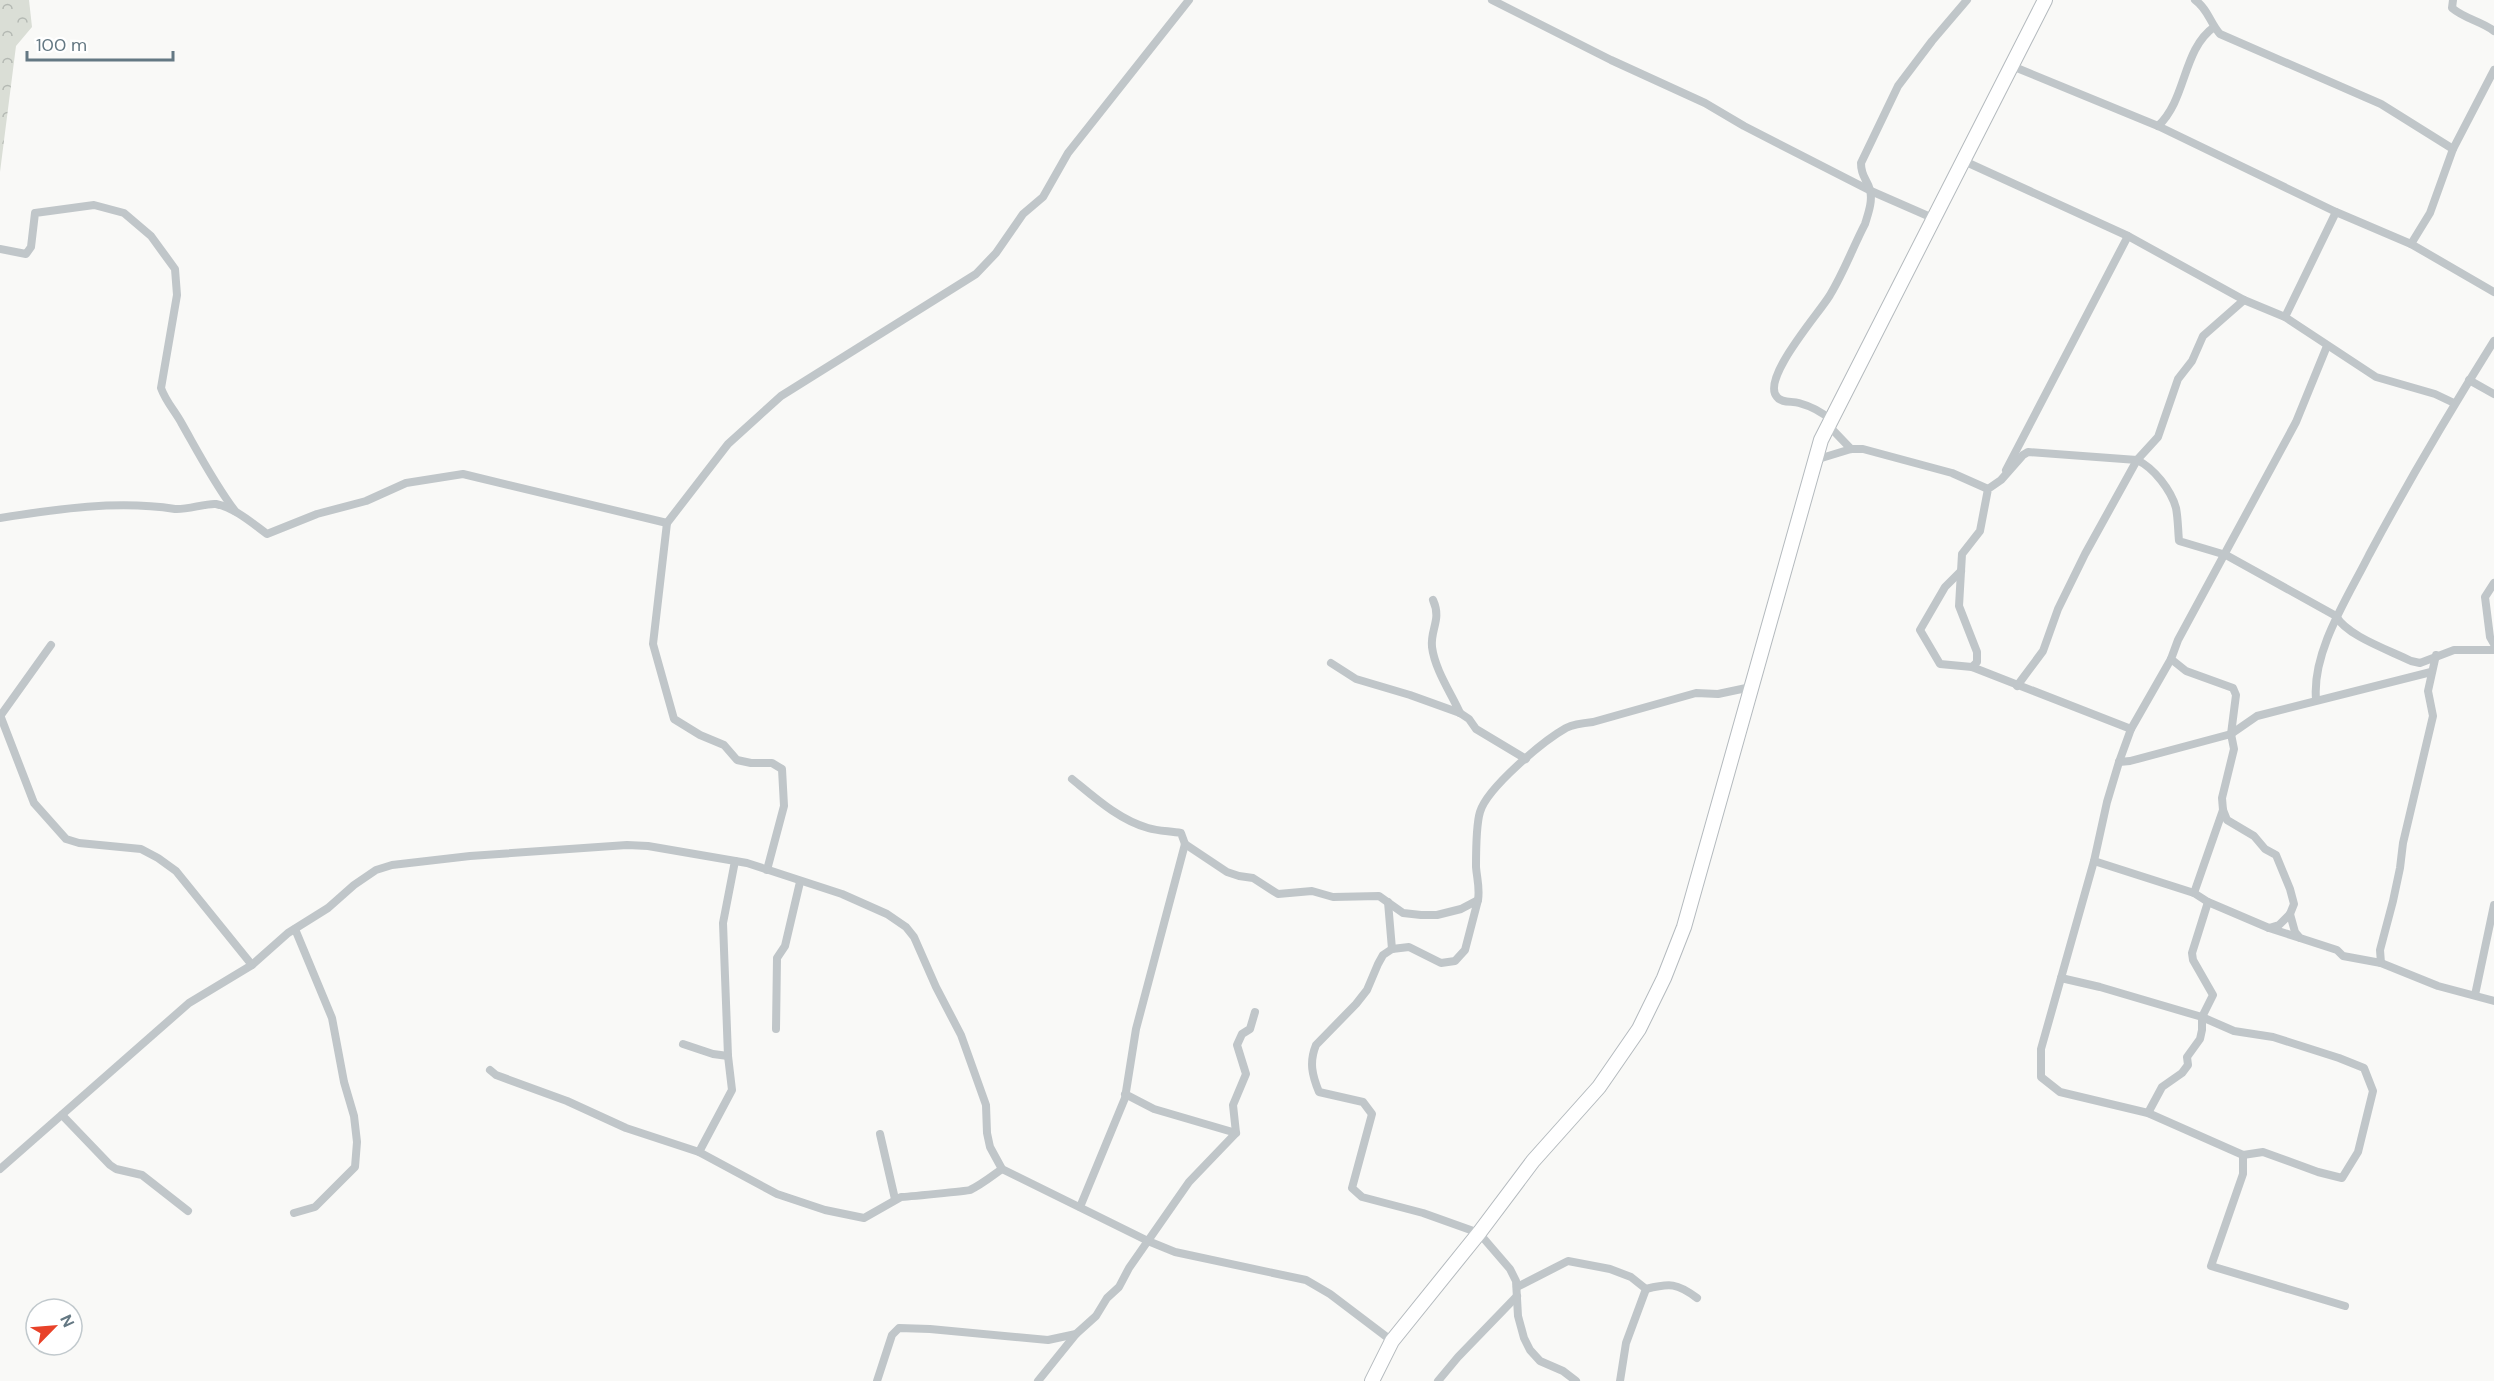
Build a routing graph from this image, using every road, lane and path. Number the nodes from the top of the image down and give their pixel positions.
1 (1189, 0) edge
2 (1492, 0) edge
3 (1967, 0) edge
4 (2045, 0) edge
5 (2195, 0) edge
6 (2453, 0) edge
7 (2214, 27) junction
8 (2494, 31) edge
9 (2012, 66) junction
10 (2494, 70) edge
11 (2492, 80) edge
12 (2158, 126) junction
13 (2453, 149) junction
14 (1964, 161) junction
15 (1871, 191) junction
16 (2336, 212) junction
17 (1935, 219) junction
18 (2128, 236) junction
19 (2411, 244) junction
20 (0, 249) edge
21 (2494, 292) edge
22 (2244, 300) junction
23 (2285, 317) junction
24 (2494, 341) edge
25 (2327, 346) junction
26 (2469, 380) junction
27 (2494, 394) edge
28 (2454, 403) junction
29 (1830, 423) junction
30 (1851, 449) junction
31 (1814, 460) junction
32 (2138, 460) junction
33 (2001, 480) junction
34 (1988, 489) junction
35 (235, 512) junction
36 (0, 518) edge
37 (667, 523) junction
38 (2226, 555) junction
39 (1962, 570) junction
40 (2494, 583) edge
41 (1433, 600) dead end
42 (2336, 616) junction
43 (2492, 640) edge
44 (51, 645) dead end
45 (2474, 650) junction
46 (2494, 650) edge
47 (2436, 655) junction
48 (2171, 659) junction
49 (1331, 663) dead end
50 (2420, 663) junction
51 (1972, 667) junction
52 (2431, 672) junction
53 (2017, 686) junction
54 (1751, 687) junction
55 (2316, 699) junction
56 (1460, 713) junction
57 (0, 715) edge
58 (2131, 729) junction
59 (2230, 734) junction
60 (1526, 759) junction
61 (2119, 762) junction
62 (1072, 779) dead end
63 (2223, 810) junction
64 (1185, 844) junction
65 (735, 861) junction
66 (2094, 861) junction
67 (766, 870) junction
68 (800, 882) junction
69 (2194, 893) junction
70 (1478, 900) junction
71 (1388, 902) junction
72 (2208, 902) junction
73 (2494, 905) edge
74 (2290, 915) junction
75 (2269, 928) junction
76 (295, 929) junction
77 (2301, 938) junction
78 (1392, 949) junction
79 (2381, 963) junction
80 (252, 965) junction
81 (2061, 978) junction
82 (2475, 995) junction
83 (2494, 1001) edge
84 (1255, 1012) dead end
85 (2202, 1017) junction
86 (776, 1029) dead end
87 (683, 1044) dead end
88 (728, 1056) junction
89 (490, 1070) dead end
90 (1125, 1094) junction
91 (2148, 1113) junction
92 (62, 1115) junction
93 (1236, 1133) junction
94 (880, 1134) dead end
95 (699, 1152) junction
96 (2243, 1155) junction
97 (0, 1169) edge
98 (1002, 1169) junction
99 (895, 1199) junction
100 (1080, 1207) junction
101 (188, 1211) dead end
102 (294, 1213) dead end
103 (1479, 1233) junction
104 (1148, 1241) junction
105 (1646, 1289) junction
106 (1517, 1292) junction
107 (1697, 1298) dead end
108 (2344, 1306) dead end
109 (1076, 1334) junction
110 (1392, 1341) junction
111 (877, 1381) edge
112 (1038, 1381) edge
113 (1372, 1381) edge
114 (1438, 1381) edge
115 (1576, 1381) edge
116 (1620, 1381) edge

1 - 37 street
2 - 15 street
3 - 15 street
4 - 9 main road
5 - 7 street
6 - 8 street
7 - 12 street
7 - 13 street
9 - 12 street
9 - 14 main road
10 - 11 street
11 - 13 street
12 - 16 street
13 - 19 street
14 - 17 main road
14 - 18 street
15 - 17 street
15 - 29 street
16 - 19 street
16 - 23 street
17 - 29 main road
18 - 22 street
18 - 33 street
19 - 21 street
20 - 35 street
22 - 23 street
22 - 32 street
23 - 25 street
24 - 26 street
25 - 28 street
25 - 38 street
26 - 27 street
26 - 28 street
28 - 42 street
29 - 30 street
29 - 31 main road
30 - 31 street
30 - 34 street
31 - 54 main road
32 - 33 street
32 - 38 street
32 - 53 street
33 - 34 street
34 - 39 street
35 - 36 street
35 - 37 street
37 - 67 street
38 - 42 street
38 - 48 street
39 - 51 street
39 - 51 street
40 - 43 street
41 - 56 street
42 - 50 street
42 - 55 street
43 - 45 street
44 - 57 street
45 - 46 street
45 - 47 street
47 - 50 street
47 - 52 street
48 - 58 street
48 - 59 street
49 - 56 street
50 - 52 street
51 - 53 street
52 - 55 street
52 - 79 street
53 - 58 street
54 - 60 street
54 - 103 main road
55 - 59 street
56 - 60 street
57 - 80 street
58 - 61 street
59 - 61 street
59 - 63 street
60 - 70 street
61 - 66 street
62 - 64 street
63 - 69 street
63 - 74 street
64 - 71 street
64 - 90 street
65 - 67 street
65 - 76 street
65 - 88 street
66 - 69 street
66 - 81 street
67 - 68 street
68 - 86 street
68 - 98 street
69 - 72 street
70 - 71 street
70 - 78 street
71 - 78 street
72 - 75 street
72 - 85 street
73 - 82 street
74 - 75 street
74 - 77 street
75 - 77 street
76 - 80 street
76 - 102 street
77 - 79 street
78 - 103 street
79 - 82 street
80 - 92 street
81 - 85 street
81 - 91 street
82 - 83 street
84 - 93 street
85 - 91 street
85 - 96 street
87 - 88 street
88 - 95 street
89 - 95 street
90 - 93 street
90 - 100 street
91 - 96 street
92 - 97 street
92 - 101 street
93 - 104 street
94 - 99 street
95 - 99 street
96 - 108 street
98 - 99 street
98 - 100 street
100 - 104 street
103 - 106 street
103 - 110 main road
104 - 109 street
104 - 110 street
105 - 106 street
105 - 107 street
105 - 116 street
106 - 114 street
106 - 115 street
109 - 111 street
109 - 112 street
110 - 113 main road

